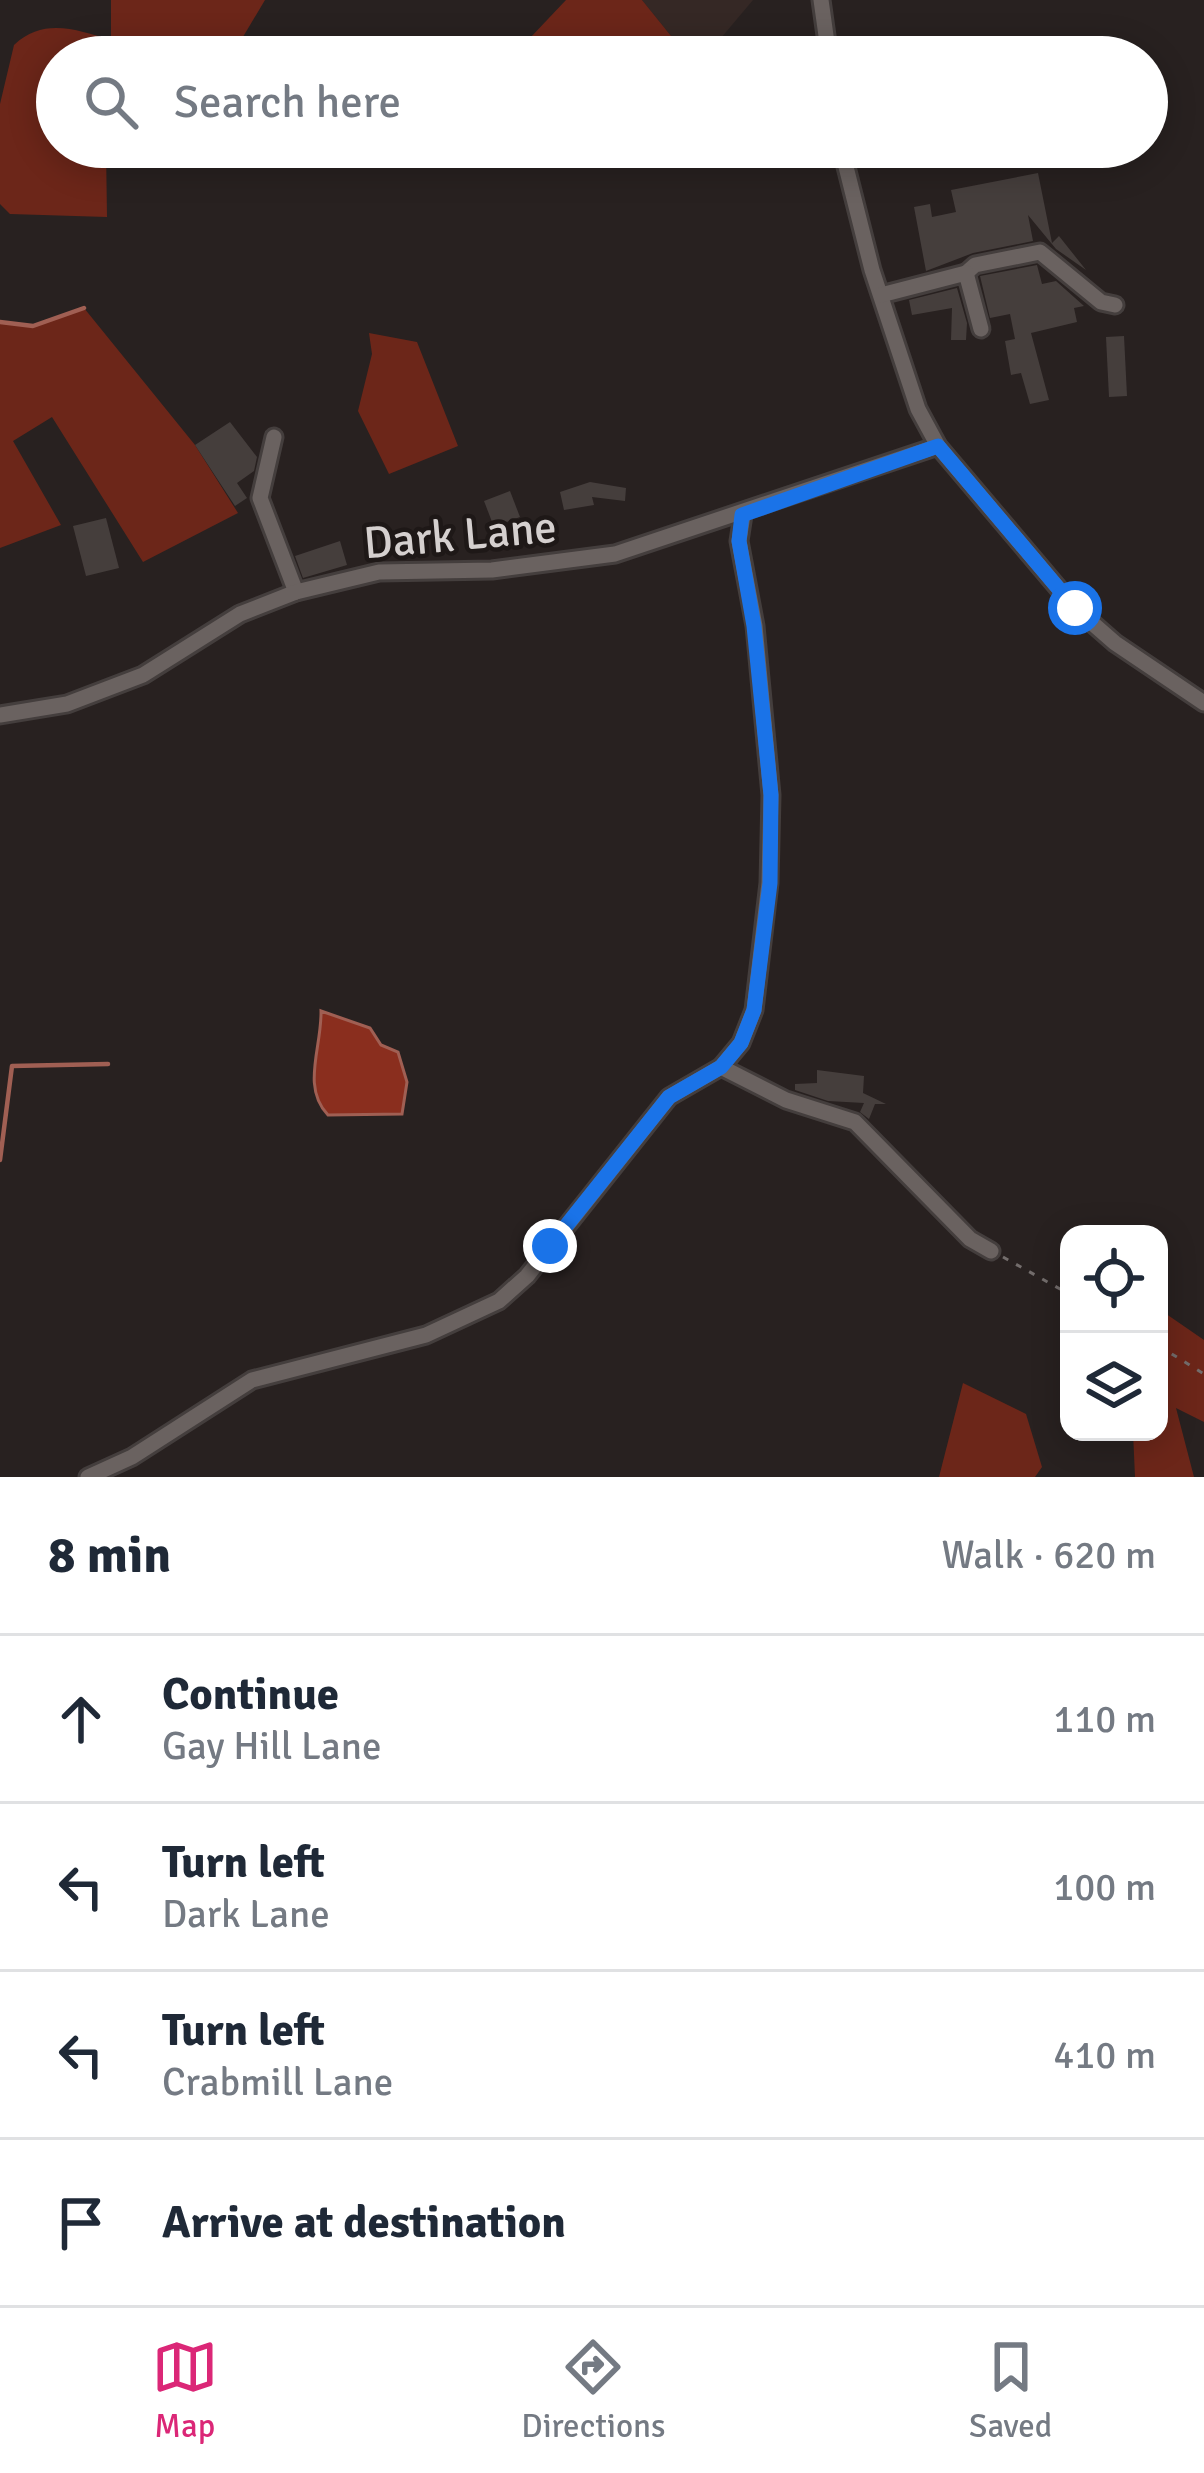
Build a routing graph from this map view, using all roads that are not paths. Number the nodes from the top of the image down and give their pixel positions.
1 (821, 0) edge
2 (826, 36) edge
3 (847, 168) edge
4 (966, 273) junction
5 (880, 295) junction
6 (1115, 305) dead end
7 (982, 329) dead end
8 (274, 437) dead end
9 (938, 446) junction
10 (742, 515) junction
11 (700, 528) junction
12 (739, 541) junction
13 (296, 592) junction
14 (1204, 704) edge
15 (0, 715) edge
16 (721, 1067) junction
17 (991, 1251) road end
18 (88, 1477) edge

1 - 2 street
3 - 5 street
4 - 5 street
4 - 6 street
4 - 7 street
5 - 9 street
8 - 13 street
9 - 10 street, Dark Lane
9 - 14 street
10 - 11 street, Dark Lane
10 - 12 street
11 - 12 street
11 - 13 street, Dark Lane
12 - 16 street
13 - 15 street, Dark Lane
16 - 17 street
16 - 18 street

